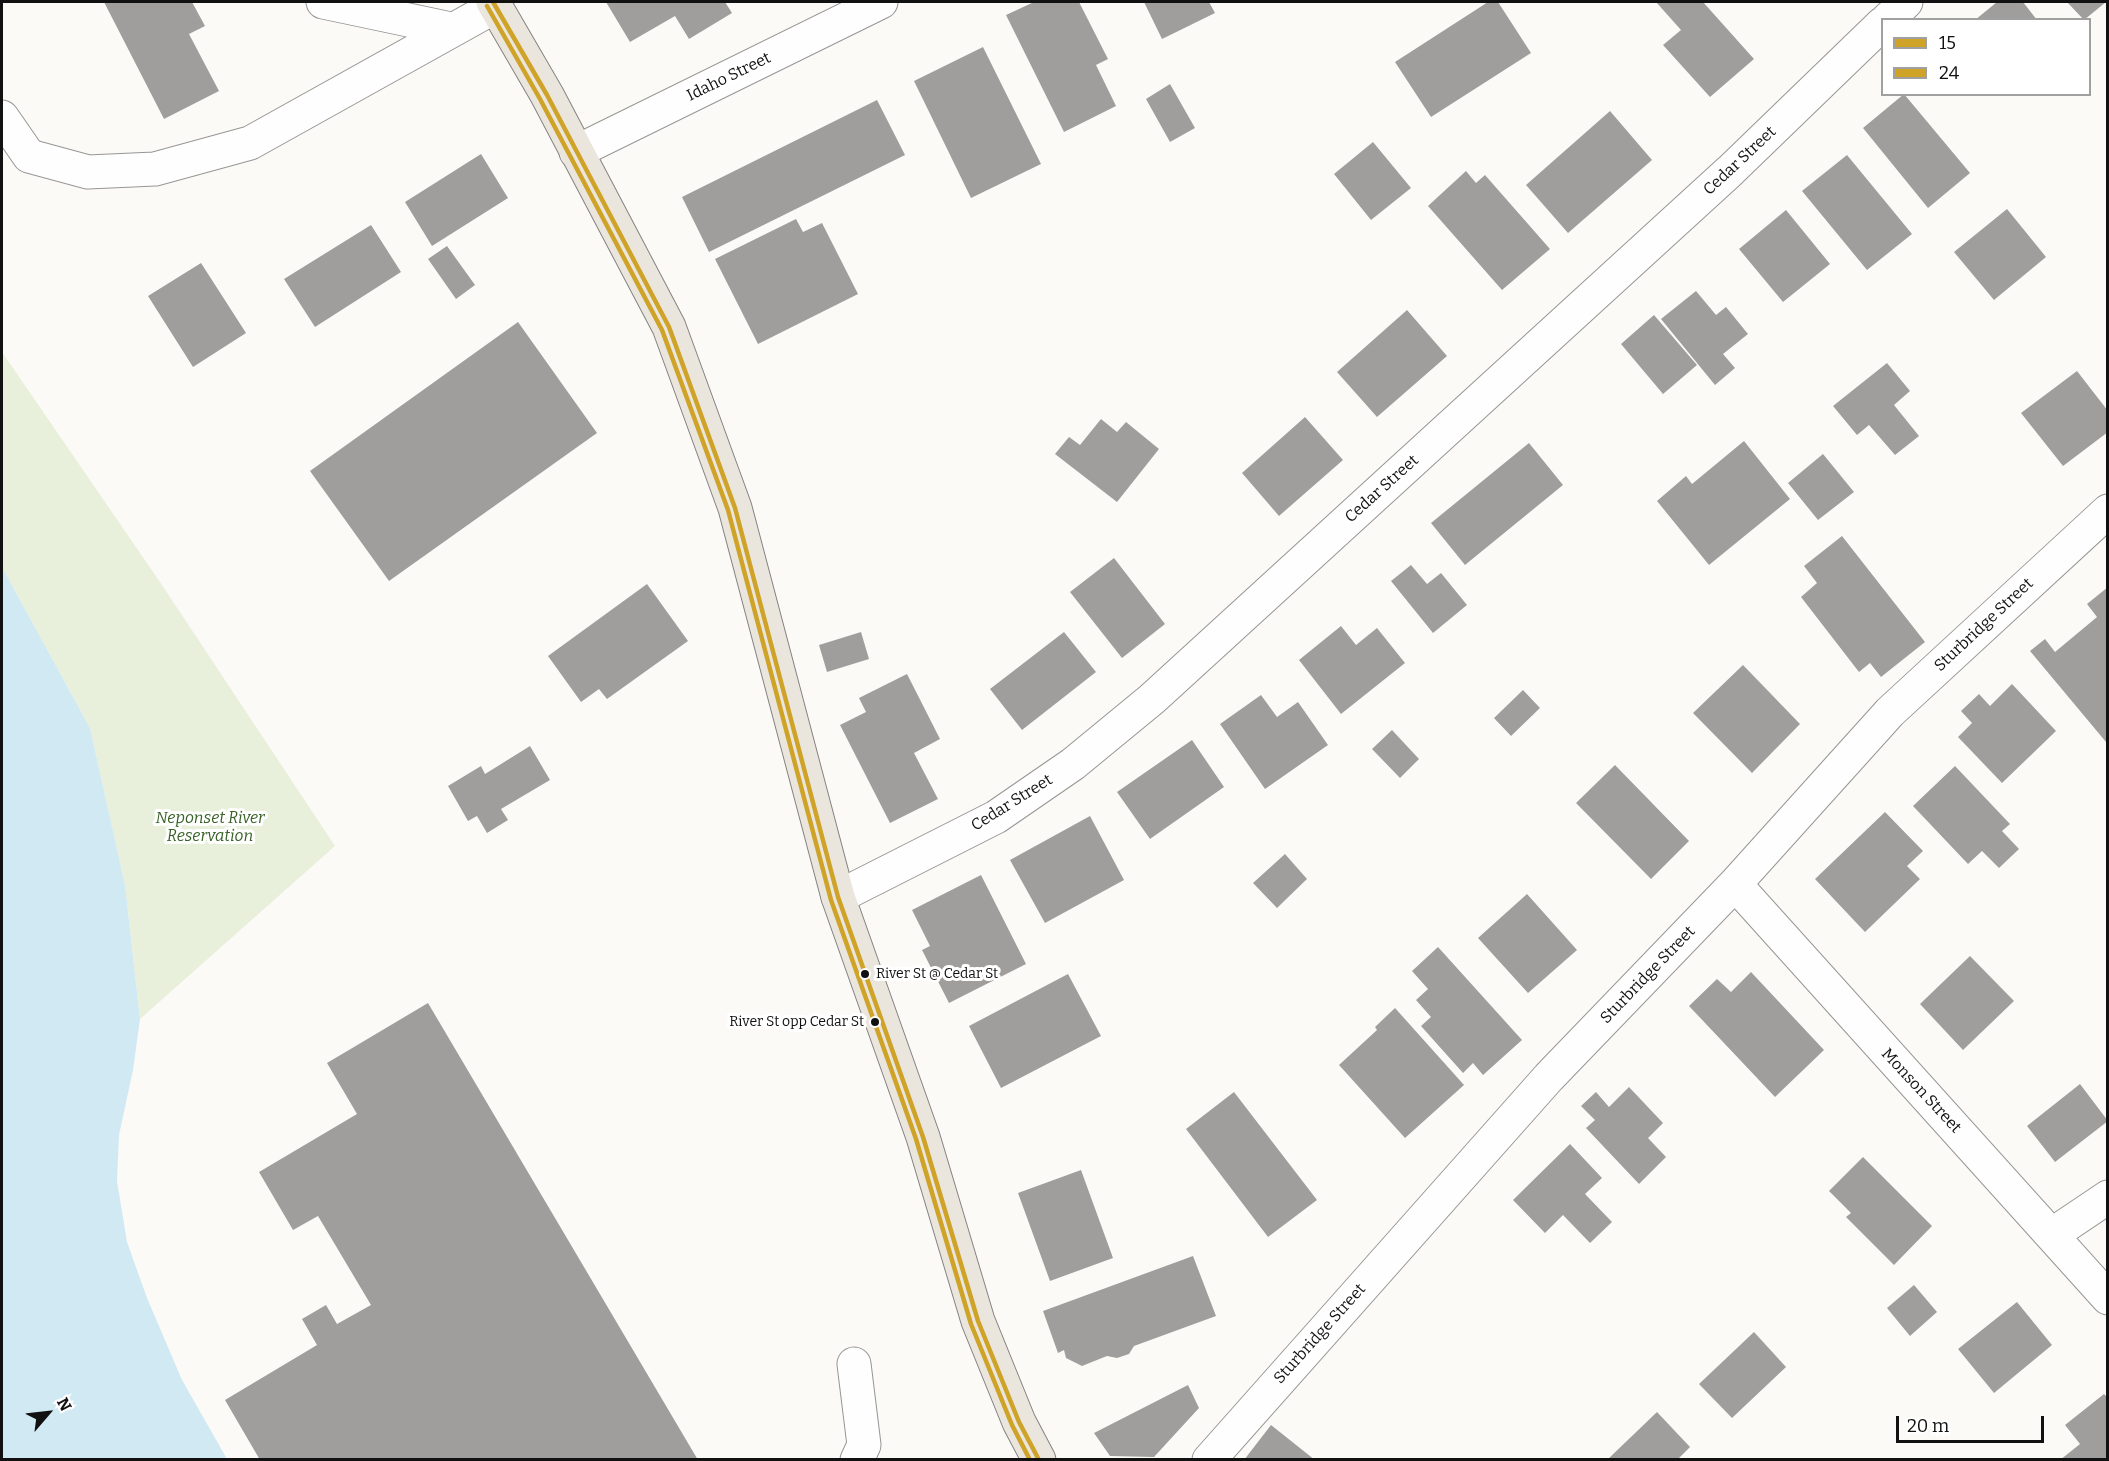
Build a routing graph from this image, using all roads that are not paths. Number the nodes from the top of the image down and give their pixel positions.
1 (323, 2) edge
2 (881, 2) edge
3 (1906, 2) edge
4 (494, 4) edge
5 (1889, 18) edge
6 (1881, 25) edge
7 (451, 29) junction
8 (2, 117) edge
9 (576, 152) junction
10 (2108, 511) edge
11 (1735, 884) junction
12 (838, 897) junction
13 (2108, 1197) edge
14 (2053, 1234) junction
15 (2108, 1298) edge
16 (854, 1364) dead end
17 (1034, 1457) edge
18 (857, 1460) edge
19 (1209, 1460) edge

1 - 7 street
2 - 9 street, Idaho Street
3 - 5 street
4 - 7 street
4 - 9 main road
6 - 12 street, Cedar Street
7 - 8 street
9 - 12 main road
10 - 11 street, Sturbridge Street
11 - 14 street, Monson Street
11 - 19 street, Sturbridge Street
12 - 17 main road
13 - 14 street
14 - 15 street, Monson Street
16 - 18 street

